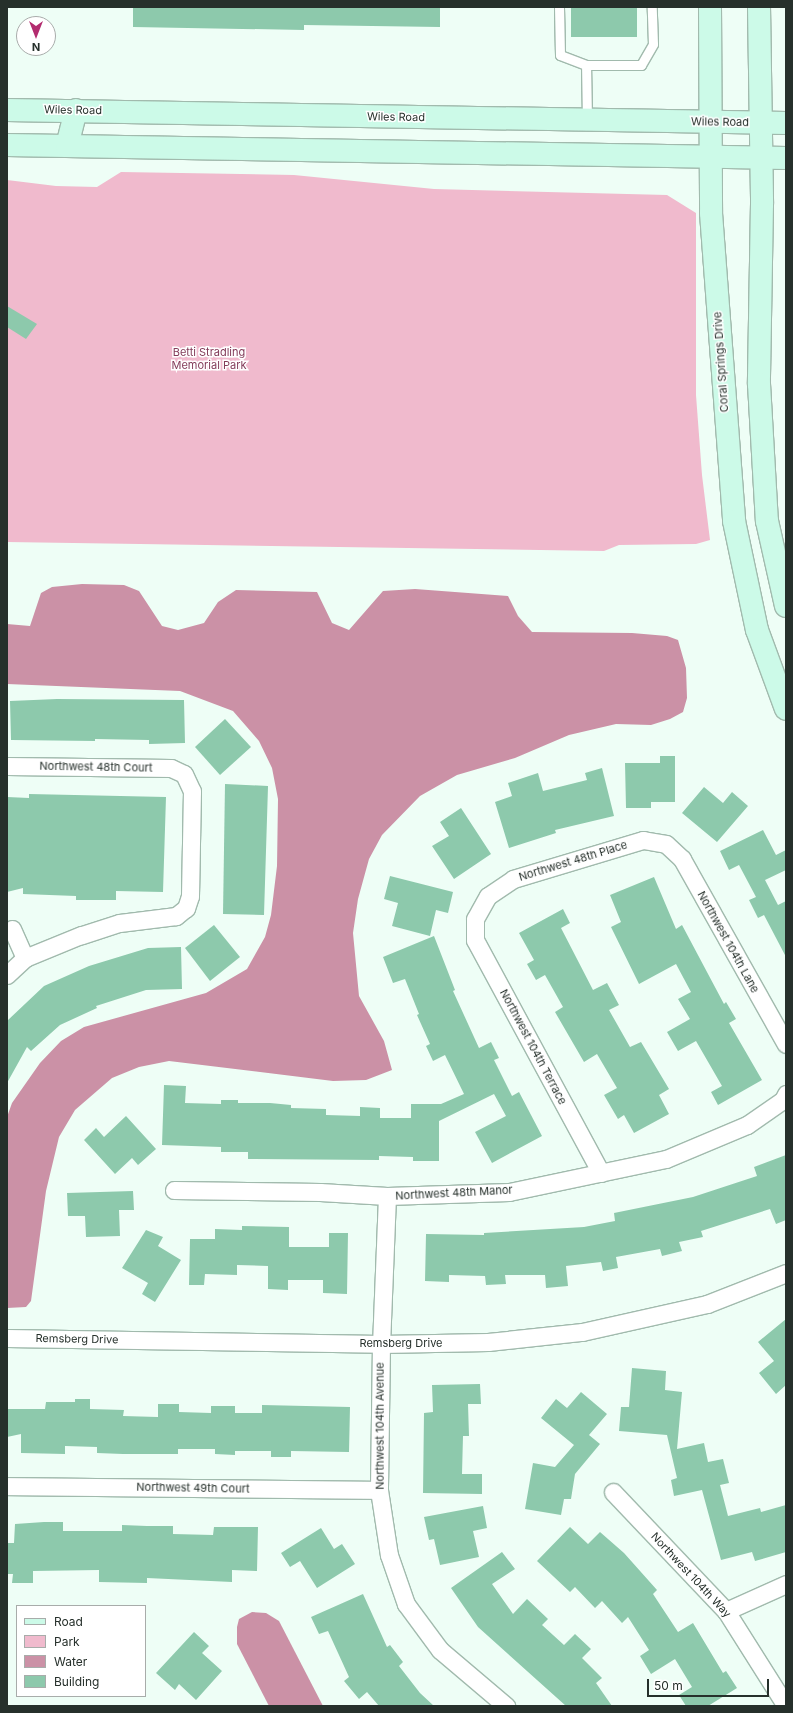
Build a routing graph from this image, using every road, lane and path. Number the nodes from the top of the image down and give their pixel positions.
1 (559, 7) edge
2 (652, 7) edge
3 (710, 7) edge
4 (759, 7) edge
5 (586, 65) junction
6 (7, 110) edge
7 (76, 110) junction
8 (110, 111) junction
9 (587, 120) junction
10 (710, 122) junction
11 (760, 123) junction
12 (786, 124) edge
13 (7, 145) edge
14 (67, 146) junction
15 (96, 146) junction
16 (710, 157) junction
17 (760, 157) junction
18 (786, 158) edge
19 (781, 581) junction
20 (748, 587) junction
21 (786, 606) edge
22 (786, 709) edge
23 (7, 766) edge
24 (666, 844) joint
25 (475, 919) joint
26 (12, 929) dead end
27 (25, 958) junction
28 (7, 975) edge
29 (786, 1044) edge
30 (786, 1094) edge
31 (601, 1173) junction
32 (174, 1190) dead end
33 (387, 1196) junction
34 (786, 1273) edge
35 (7, 1338) edge
36 (381, 1344) junction
37 (7, 1486) edge
38 (379, 1490) junction
39 (613, 1492) dead end
40 (786, 1584) edge
41 (726, 1611) junction
42 (506, 1706) edge
43 (786, 1706) edge

1 - 5 lane
2 - 5 lane
3 - 10 main road, Coral Springs Drive
4 - 11 main road
5 - 9 lane
6 - 7 main road, Wiles Road
7 - 8 main road, Wiles Road
7 - 14 main road
8 - 9 main road, Wiles Road
8 - 15 main road
9 - 10 main road, Wiles Road
10 - 11 main road, Wiles Road
10 - 16 main road, Coral Springs Drive
11 - 12 main road, Wiles Road
11 - 17 main road
13 - 14 main road
14 - 15 main road
15 - 16 main road
16 - 17 main road
16 - 20 main road, Coral Springs Drive
17 - 18 main road
17 - 19 main road
19 - 20 main road
19 - 21 main road
20 - 22 main road, Coral Springs Drive
23 - 27 street, Northwest 48th Court
24 - 25 street, Northwest 48th Place
24 - 29 street, Northwest 104th Lane
25 - 31 street, Northwest 104th Terrace
26 - 27 street
27 - 28 street
30 - 31 street, Northwest 48th Manor
31 - 33 street, Northwest 48th Manor
32 - 33 street, Northwest 48th Manor
33 - 36 street, Northwest 104th Avenue
34 - 36 street, Remsberg Drive
35 - 36 street, Remsberg Drive
36 - 38 street, Northwest 104th Avenue
37 - 38 street, Northwest 49th Court
38 - 42 street, Northwest 104th Avenue
39 - 41 street, Northwest 104th Way
40 - 41 street
41 - 43 street, Northwest 104th Way

